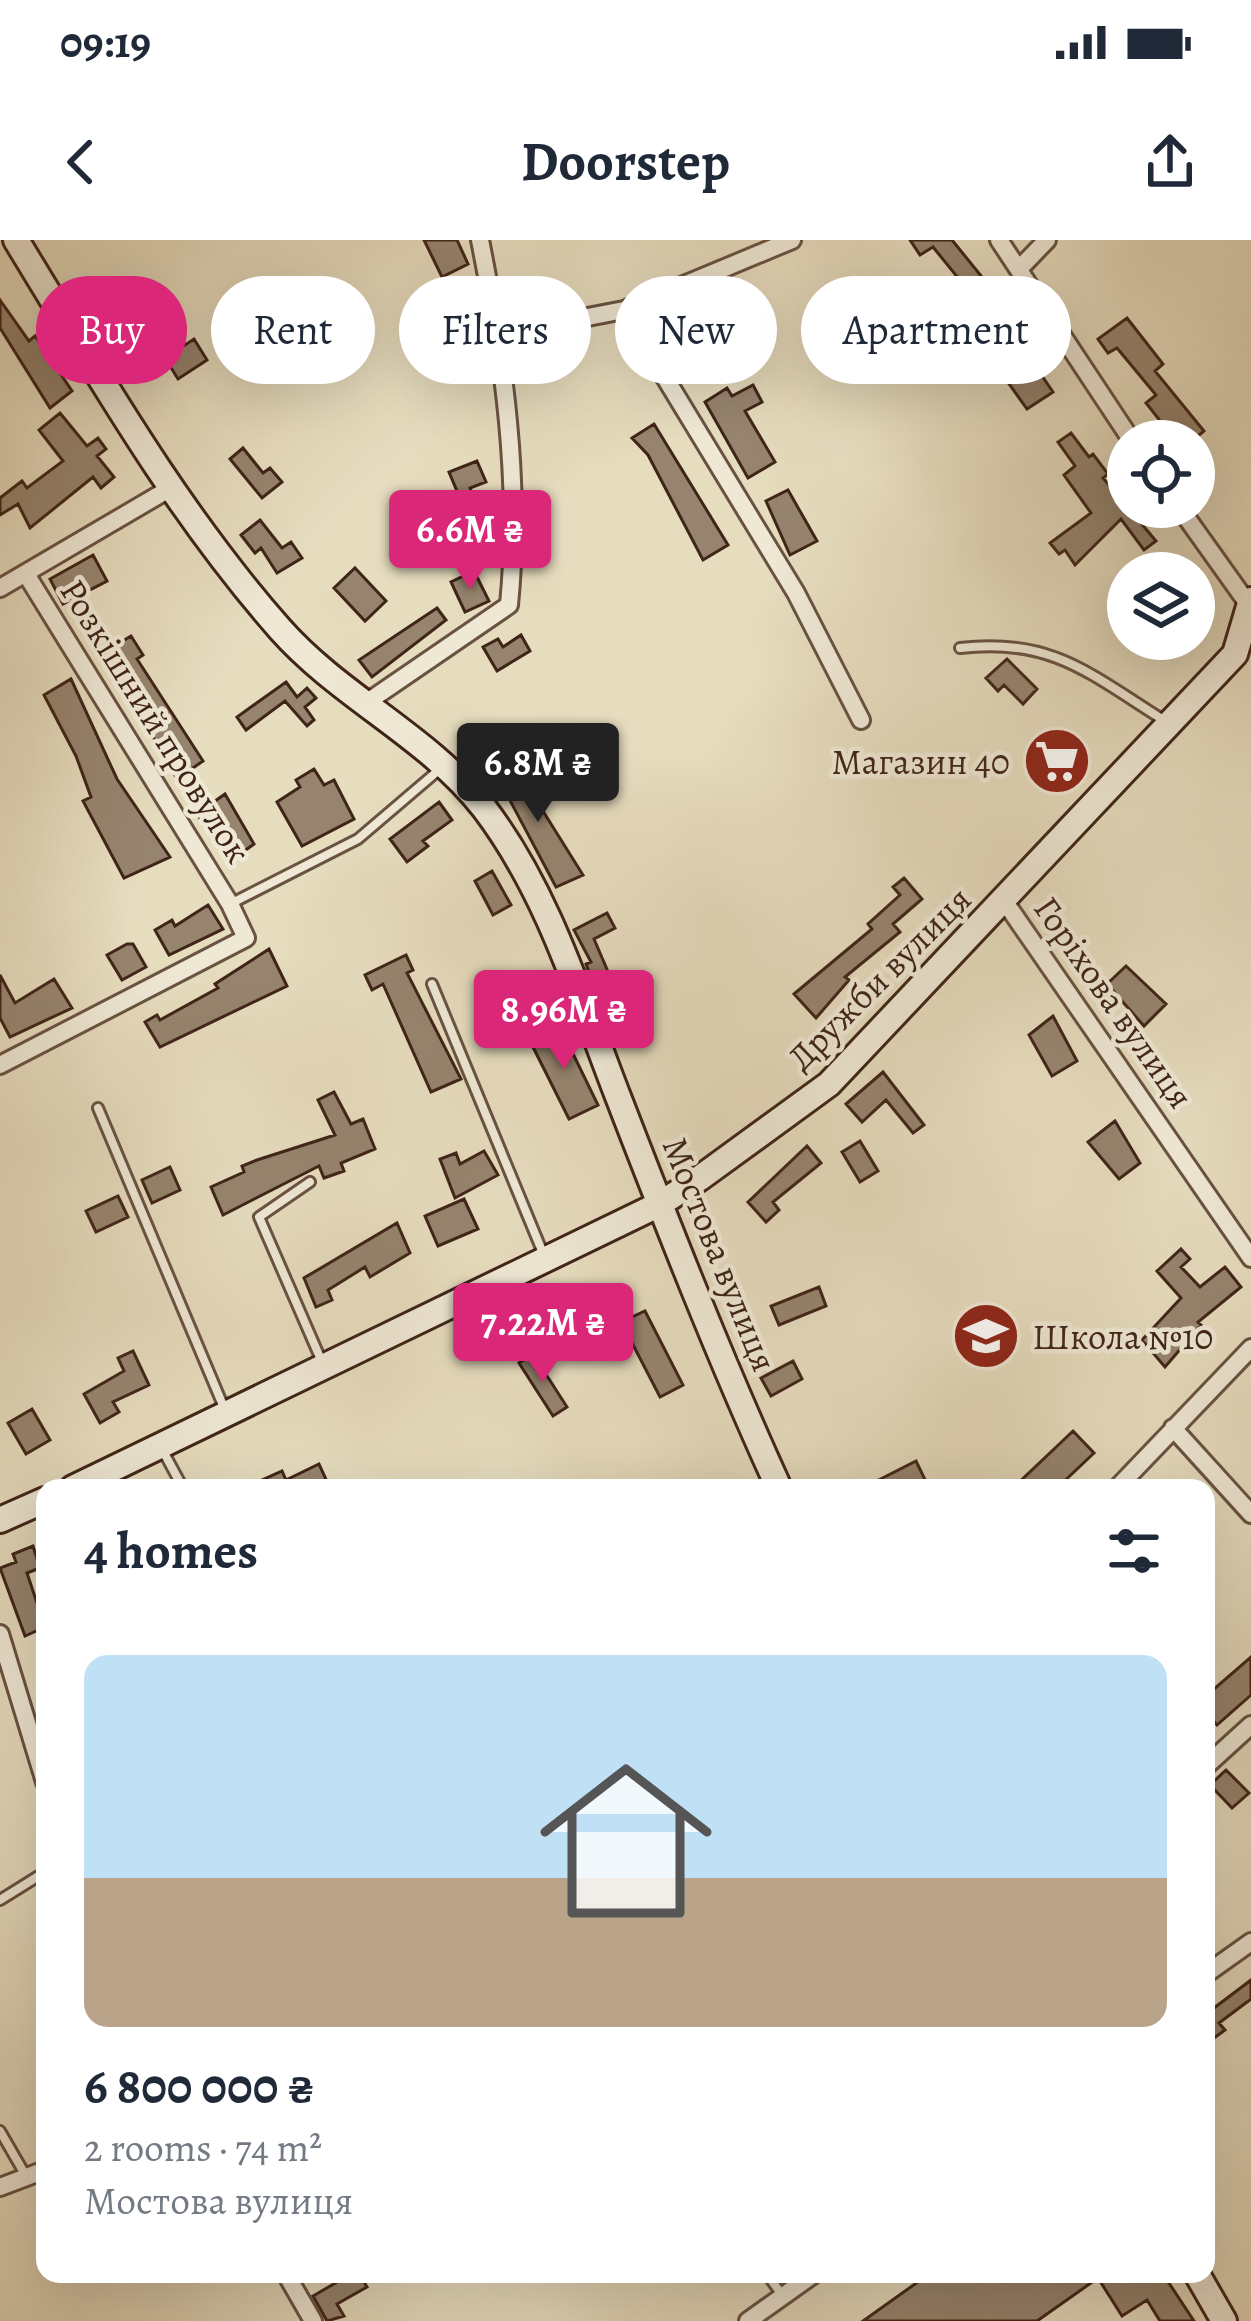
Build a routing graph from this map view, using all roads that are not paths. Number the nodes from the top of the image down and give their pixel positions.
1 (16, 240) edge
2 (480, 240) edge
3 (792, 240) edge
4 (999, 240) edge
5 (1047, 240) edge
6 (1020, 268) junction
7 (487, 276) edge
8 (706, 276) edge
9 (503, 384) edge
10 (669, 384) edge
11 (1118, 420) edge
12 (169, 489) junction
13 (1195, 528) edge
14 (26, 574) junction
15 (0, 588) edge
16 (1250, 604) edge
17 (960, 648) dead end
18 (363, 705) junction
19 (860, 720) dead end
20 (1172, 725) junction
21 (444, 766) junction
22 (1005, 902) junction
23 (230, 904) junction
24 (432, 984) dead end
25 (0, 1064) edge
26 (98, 1108) dead end
27 (310, 1182) dead end
28 (659, 1204) junction
29 (1251, 1258) edge
30 (545, 1259) junction
31 (1251, 1348) edge
32 (325, 1369) junction
33 (228, 1417) junction
34 (1173, 1428) junction
35 (163, 1449) junction
36 (94, 1479) edge
37 (178, 1479) edge
38 (768, 1479) edge
39 (1125, 1479) edge
40 (36, 1504) edge
41 (1251, 1514) edge
42 (0, 1520) edge
43 (0, 1634) edge
44 (1251, 1725) edge
45 (36, 1752) edge
46 (1215, 1758) edge
47 (36, 1878) edge
48 (0, 1900) edge
49 (1251, 1942) edge
50 (1215, 1968) edge
51 (0, 2132) edge
52 (36, 2174) edge
53 (0, 2187) edge
54 (291, 2283) edge
55 (774, 2283) edge
56 (801, 2283) edge
57 (1202, 2283) edge
58 (783, 2296) junction
59 (313, 2321) edge
60 (748, 2321) edge
61 (1224, 2321) edge

1 - 12 street, Мостова вулиця
2 - 7 street
3 - 8 street
4 - 6 street
5 - 6 street
6 - 11 street
9 - 18 street
10 - 19 street
12 - 14 street, Розкішний провулок
12 - 18 street, Мостова вулиця
13 - 16 street
14 - 15 street, Розкішний провулок
14 - 23 street, Розкішний провулок
16 - 20 street, Дружби вулиця
17 - 20 lane
18 - 21 street, Мостова вулиця
20 - 22 street, Дружби вулиця
21 - 23 lane, Розкішний провулок
21 - 28 street, Мостова вулиця
22 - 28 street, Дружби вулиця
22 - 29 street, Горіхова вулиця
23 - 25 street, Розкішний провулок
24 - 30 lane
26 - 33 lane
27 - 32 lane
28 - 30 street, Дружби вулиця
28 - 38 street, Мостова вулиця
30 - 32 street, Дружби вулиця
31 - 34 street
32 - 33 street, Дружби вулиця
33 - 35 street, Дружби вулиця
34 - 39 street
34 - 41 street
35 - 36 street, Дружби вулиця
35 - 37 lane
40 - 42 street
43 - 45 street
44 - 46 street
47 - 48 lane
49 - 50 street
51 - 52 lane
52 - 53 street
54 - 59 street
55 - 58 lane
56 - 58 street
57 - 61 street
58 - 60 street

